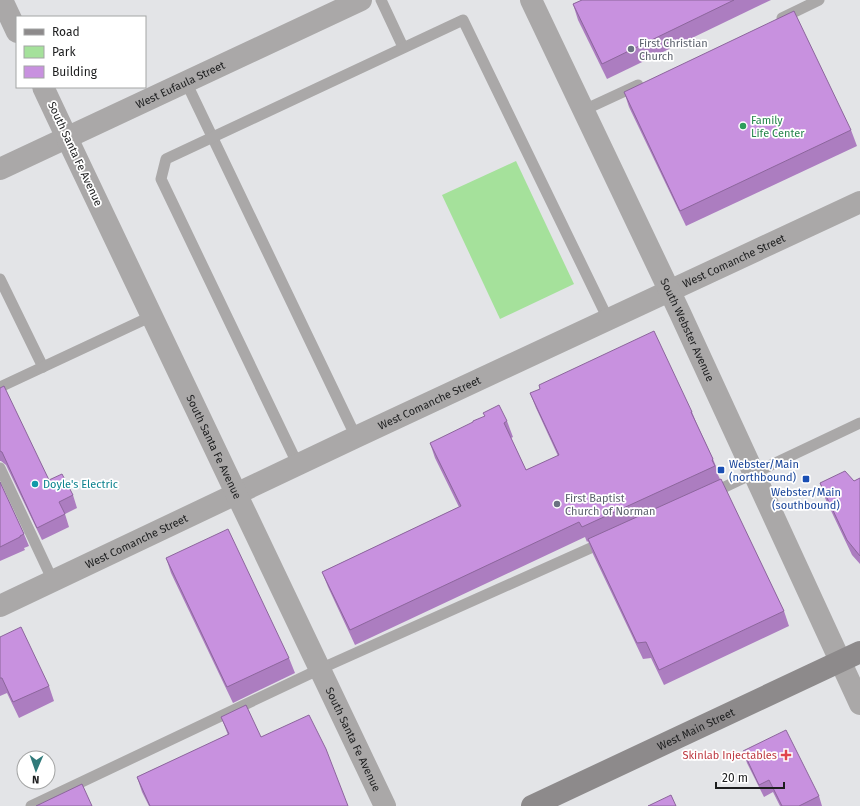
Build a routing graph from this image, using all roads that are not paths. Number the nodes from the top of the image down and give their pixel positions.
1 (2, 0) edge
2 (361, 0) edge
3 (380, 0) edge
4 (531, 0) edge
5 (819, 0) edge
6 (769, 23) edge
7 (16, 30) edge
8 (403, 48) junction
9 (648, 80) edge
10 (186, 82) junction
11 (43, 88) edge
12 (584, 110) junction
13 (211, 137) junction
14 (67, 138) junction
15 (0, 169) edge
16 (860, 202) edge
17 (0, 279) edge
18 (669, 291) junction
19 (152, 316) junction
20 (608, 319) junction
21 (43, 367) junction
22 (0, 387) edge
23 (860, 423) edge
24 (356, 437) junction
25 (298, 465) junction
26 (0, 468) edge
27 (754, 473) junction
28 (237, 495) junction
29 (700, 499) edge
30 (612, 538) edge
31 (53, 581) junction
32 (0, 606) edge
33 (850, 657) edge
34 (320, 669) junction
35 (860, 704) edge
36 (30, 806) edge
37 (385, 806) edge
38 (532, 806) edge

1 - 7 street
2 - 10 street, West Eufaula Street
3 - 8 lane
4 - 12 street, South Webster Avenue
5 - 6 lane
8 - 13 lane
8 - 20 lane
9 - 12 lane
10 - 13 lane
10 - 14 street, West Eufaula Street
11 - 14 street, South Santa Fe Avenue
12 - 18 street, South Webster Avenue
13 - 24 lane
13 - 25 lane
14 - 15 street, West Eufaula Street
14 - 19 street, South Santa Fe Avenue
16 - 18 street, West Comanche Street
17 - 21 lane
18 - 20 street, West Comanche Street
18 - 27 street, South Webster Avenue
19 - 21 lane
19 - 28 street, South Santa Fe Avenue
20 - 24 street, West Comanche Street
21 - 22 lane
23 - 27 lane
24 - 25 street, West Comanche Street
25 - 28 street, West Comanche Street
26 - 31 lane
27 - 29 lane
27 - 33 street, South Webster Avenue
28 - 31 street, West Comanche Street
28 - 34 street, South Santa Fe Avenue
30 - 34 lane
31 - 32 street, West Comanche Street
33 - 35 street, South Webster Avenue
33 - 38 main road, West Main Street
34 - 36 lane
34 - 37 street, South Santa Fe Avenue

